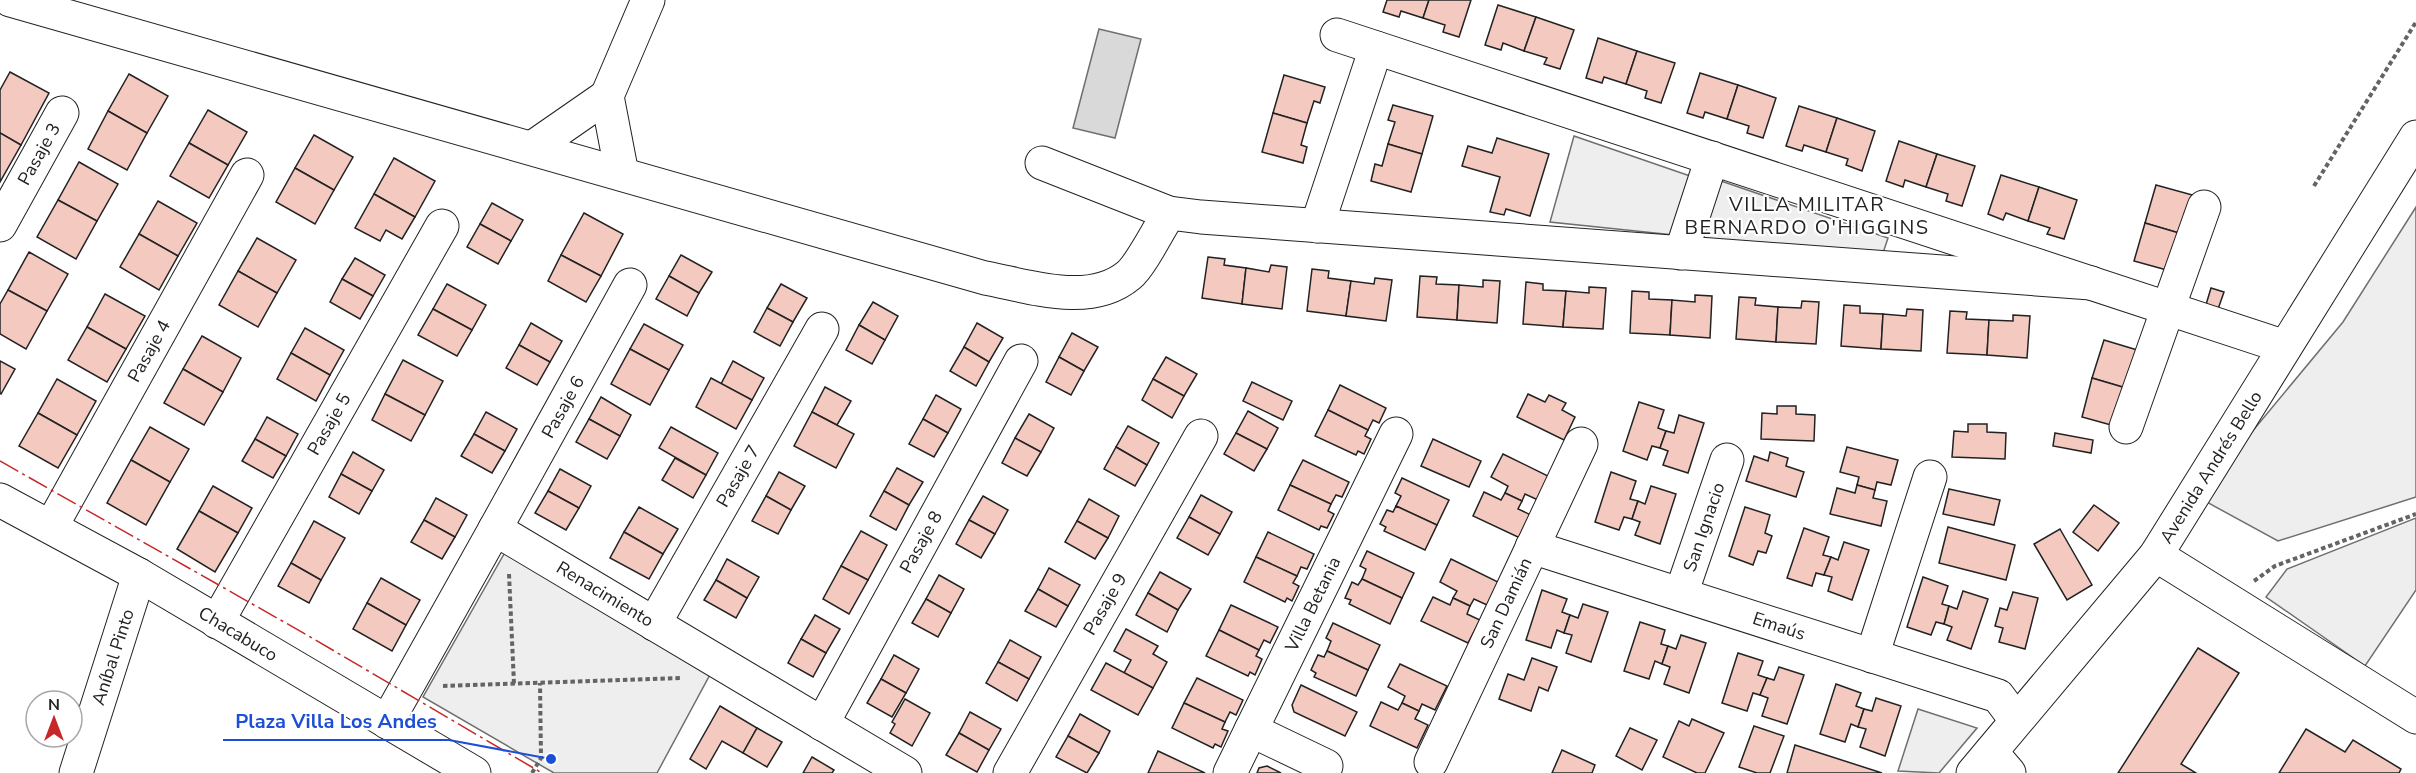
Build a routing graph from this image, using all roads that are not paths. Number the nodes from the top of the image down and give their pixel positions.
1 (10, 0) edge
2 (648, 0) edge
3 (1337, 35) dead end
4 (1376, 48) junction
5 (607, 96) junction
6 (62, 113) dead end
7 (2416, 137) edge
8 (532, 148) junction
9 (1712, 158) junction
10 (1042, 163) dead end
11 (622, 174) junction
12 (247, 175) dead end
13 (2204, 207) dead end
14 (1169, 213) junction
15 (0, 225) edge
16 (442, 226) dead end
17 (1317, 226) junction
18 (1681, 253) junction
19 (2091, 283) junction
20 (630, 285) dead end
21 (2168, 310) junction
22 (822, 329) dead end
23 (2285, 347) junction
24 (1021, 361) dead end
25 (2126, 427) dead end
26 (1396, 434) dead end
27 (1201, 436) dead end
28 (1581, 444) dead end
29 (1727, 460) dead end
30 (1930, 477) dead end
31 (0, 500) edge
32 (51, 527) junction
33 (501, 532) junction
34 (1532, 547) junction
35 (2156, 555) junction
36 (139, 576) junction
37 (1681, 594) junction
38 (217, 622) junction
39 (654, 624) junction
40 (1872, 656) junction
41 (2416, 717) edge
42 (2016, 720) junction
43 (387, 722) junction
44 (822, 724) junction
45 (1251, 730) junction
46 (1431, 762) dead end
47 (1326, 766) dead end
48 (1991, 766) edge
49 (76, 773) edge
50 (474, 773) edge
51 (904, 773) edge
52 (1010, 773) edge
53 (1230, 773) edge

1 - 8 street
2 - 5 street
3 - 4 street
4 - 9 street
4 - 17 street
5 - 8 street
5 - 11 street
6 - 15 street, Pasaje 3
7 - 23 street, Avenida Andrés Bello
8 - 11 street
9 - 18 street
9 - 19 street
10 - 14 street
11 - 14 street
12 - 32 street, Pasaje 4
13 - 21 street
14 - 17 street
16 - 38 street, Pasaje 5
17 - 18 street
18 - 19 street
19 - 21 street
20 - 33 street, Pasaje 6
21 - 23 street
21 - 25 street
22 - 39 street, Pasaje 7
23 - 35 street, Avenida Andrés Bello
24 - 44 street, Pasaje 8
26 - 45 street, Villa Betania
27 - 52 street, Pasaje 9
28 - 34 street, San Damián
29 - 37 street, San Ignacio
30 - 40 street
31 - 32 street, Chacabuco
32 - 36 street, Chacabuco
33 - 39 street, Renacimiento
33 - 43 street
34 - 37 street, Emaús
34 - 46 street, San Damián
35 - 41 street
35 - 42 street, Avenida Andrés Bello
36 - 38 street, Chacabuco
36 - 49 street, Aníbal Pinto
37 - 40 street, Emaús
38 - 43 street, Chacabuco
39 - 44 street, Renacimiento
40 - 42 street, Emaús
42 - 48 street, Avenida Andrés Bello
43 - 50 street, Chacabuco
44 - 51 street, Renacimiento
45 - 47 street
45 - 53 street, Villa Betania

